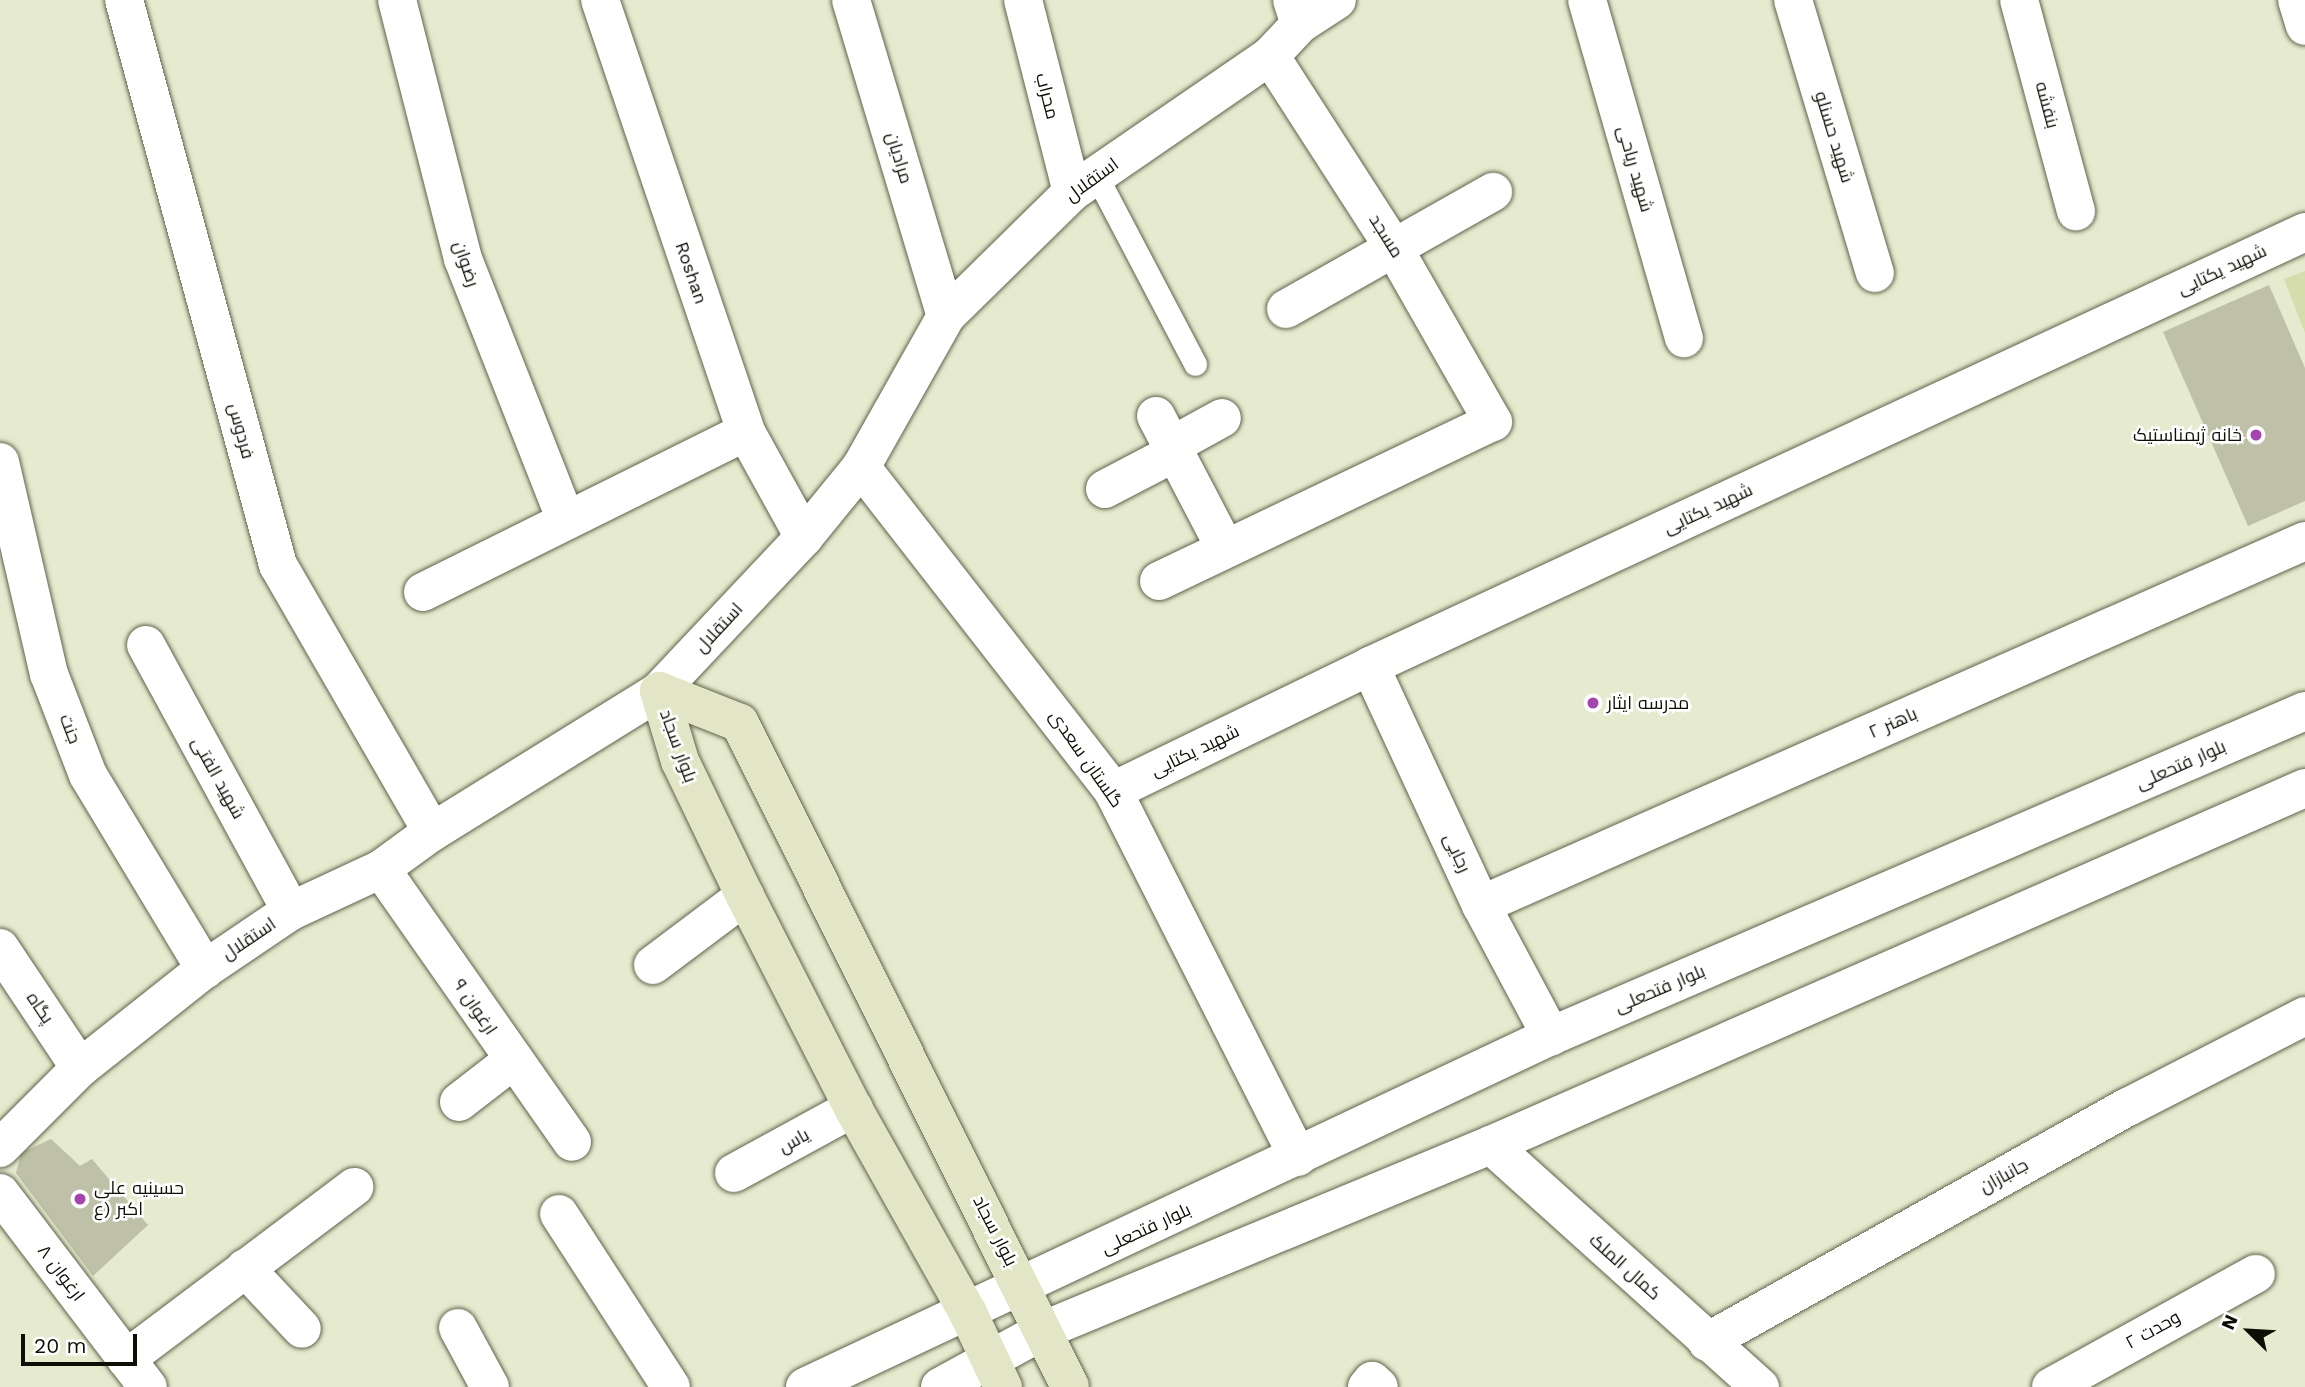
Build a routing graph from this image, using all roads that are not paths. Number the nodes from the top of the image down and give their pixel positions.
1 (124, 0) edge
2 (397, 0) edge
3 (600, 0) edge
4 (851, 0) edge
5 (1023, 0) edge
6 (1337, 0) edge
7 (1587, 0) edge
8 (1793, 0) edge
9 (2019, 0) edge
10 (2297, 0) edge
11 (1296, 12) edge
12 (2305, 26) edge
13 (1270, 56) junction
14 (1085, 184) junction
15 (1493, 192) dead end
16 (2076, 211) dead end
17 (2305, 232) edge
18 (1392, 245) junction
19 (1875, 273) dead end
20 (1286, 309) dead end
21 (946, 316) junction
22 (1684, 338) dead end
23 (1195, 364) dead end
24 (1222, 418) dead end
25 (746, 432) junction
26 (1167, 438) junction
27 (0, 462) edge
28 (861, 467) junction
29 (1105, 489) dead end
30 (565, 518) junction
31 (804, 537) junction
32 (2305, 541) edge
33 (1224, 547) junction
34 (1159, 581) dead end
35 (423, 592) dead end
36 (146, 645) dead end
37 (1370, 666) junction
38 (659, 691) junction
39 (2305, 710) edge
40 (2305, 788) edge
41 (1113, 791) junction
42 (432, 832) junction
43 (381, 869) junction
44 (745, 896) junction
45 (1481, 905) junction
46 (291, 911) junction
47 (0, 948) edge
48 (653, 965) dead end
49 (205, 969) junction
50 (2305, 1016) edge
51 (1551, 1036) junction
52 (512, 1061) junction
53 (80, 1068) junction
54 (459, 1102) dead end
55 (853, 1108) junction
56 (572, 1142) dead end
57 (1491, 1145) junction
58 (0, 1148) edge
59 (1298, 1157) junction
60 (734, 1173) dead end
61 (354, 1187) dead end
62 (0, 1193) edge
63 (559, 1214) dead end
64 (246, 1268) junction
65 (2256, 1274) dead end
66 (1024, 1286) junction
67 (968, 1313) junction
68 (458, 1328) dead end
69 (302, 1329) dead end
70 (1044, 1330) junction
71 (1707, 1342) junction
72 (137, 1373) edge
73 (997, 1374) edge
74 (489, 1387) edge
75 (671, 1387) edge
76 (805, 1387) edge
77 (940, 1387) edge
78 (1070, 1387) edge
79 (1367, 1387) edge
80 (1379, 1387) edge
81 (1760, 1387) edge
82 (2051, 1387) edge

1 - 42 street, فردوس
2 - 30 street, رضوان
3 - 25 street, Roshan
4 - 21 street, مرادیان
5 - 14 street, محراب
6 - 11 street, استقلال
7 - 22 street, شهید ریاحی
8 - 19 street, شهید حسنلو
9 - 16 street, بنفشه
10 - 12 street
11 - 13 street, استقلال
13 - 14 street, استقلال
13 - 18 street, مسجد
14 - 21 street, استقلال
14 - 23 lane
15 - 18 street
17 - 37 street, شهید یکتایی
18 - 20 street
18 - 33 street, مسجد
21 - 28 street, استقلال
24 - 26 street
25 - 30 street
25 - 31 street, Roshan
26 - 29 street
26 - 33 street
27 - 49 street, جنت
28 - 31 street, استقلال
28 - 41 street, گلستان سعدی
30 - 35 street
31 - 38 street, استقلال
32 - 45 street, باهنر ۲
33 - 34 street
36 - 46 street, شهید الفتی
37 - 41 street, شهید یکتایی
37 - 45 street, رجایی
38 - 42 street, استقلال
38 - 44 main road, بلوار سجاد
38 - 66 main road, بلوار سجاد
39 - 51 street, بلوار فتحعلی
40 - 57 street
41 - 59 street, گلستان سعدی
42 - 43 street, استقلال
43 - 46 street, استقلال
43 - 52 street, ارغوان ۹
44 - 48 street
44 - 55 main road, بلوار سجاد
45 - 51 street, رجایی
46 - 49 street, استقلال
47 - 53 street, پگاه
49 - 53 street, استقلال
50 - 71 street, جانبازان
51 - 59 street, بلوار فتحعلی
52 - 54 street
52 - 56 street, ارغوان ۹
53 - 58 street, استقلال
55 - 60 street, یاس
55 - 67 main road, بلوار سجاد
57 - 70 street
57 - 71 street, کمال الملک
59 - 66 street, بلوار فتحعلی
61 - 64 street
62 - 72 street, ارغوان ۸
63 - 75 street
64 - 69 street
64 - 72 street
65 - 82 street, وحدت ۲
66 - 67 street, بلوار فتحعلی
66 - 70 main road, بلوار سجاد
67 - 73 main road, بلوار سجاد
67 - 76 street
68 - 74 street
70 - 73 street
70 - 78 main road, بلوار سجاد
71 - 81 street, کمال الملک
73 - 77 street
79 - 80 street

